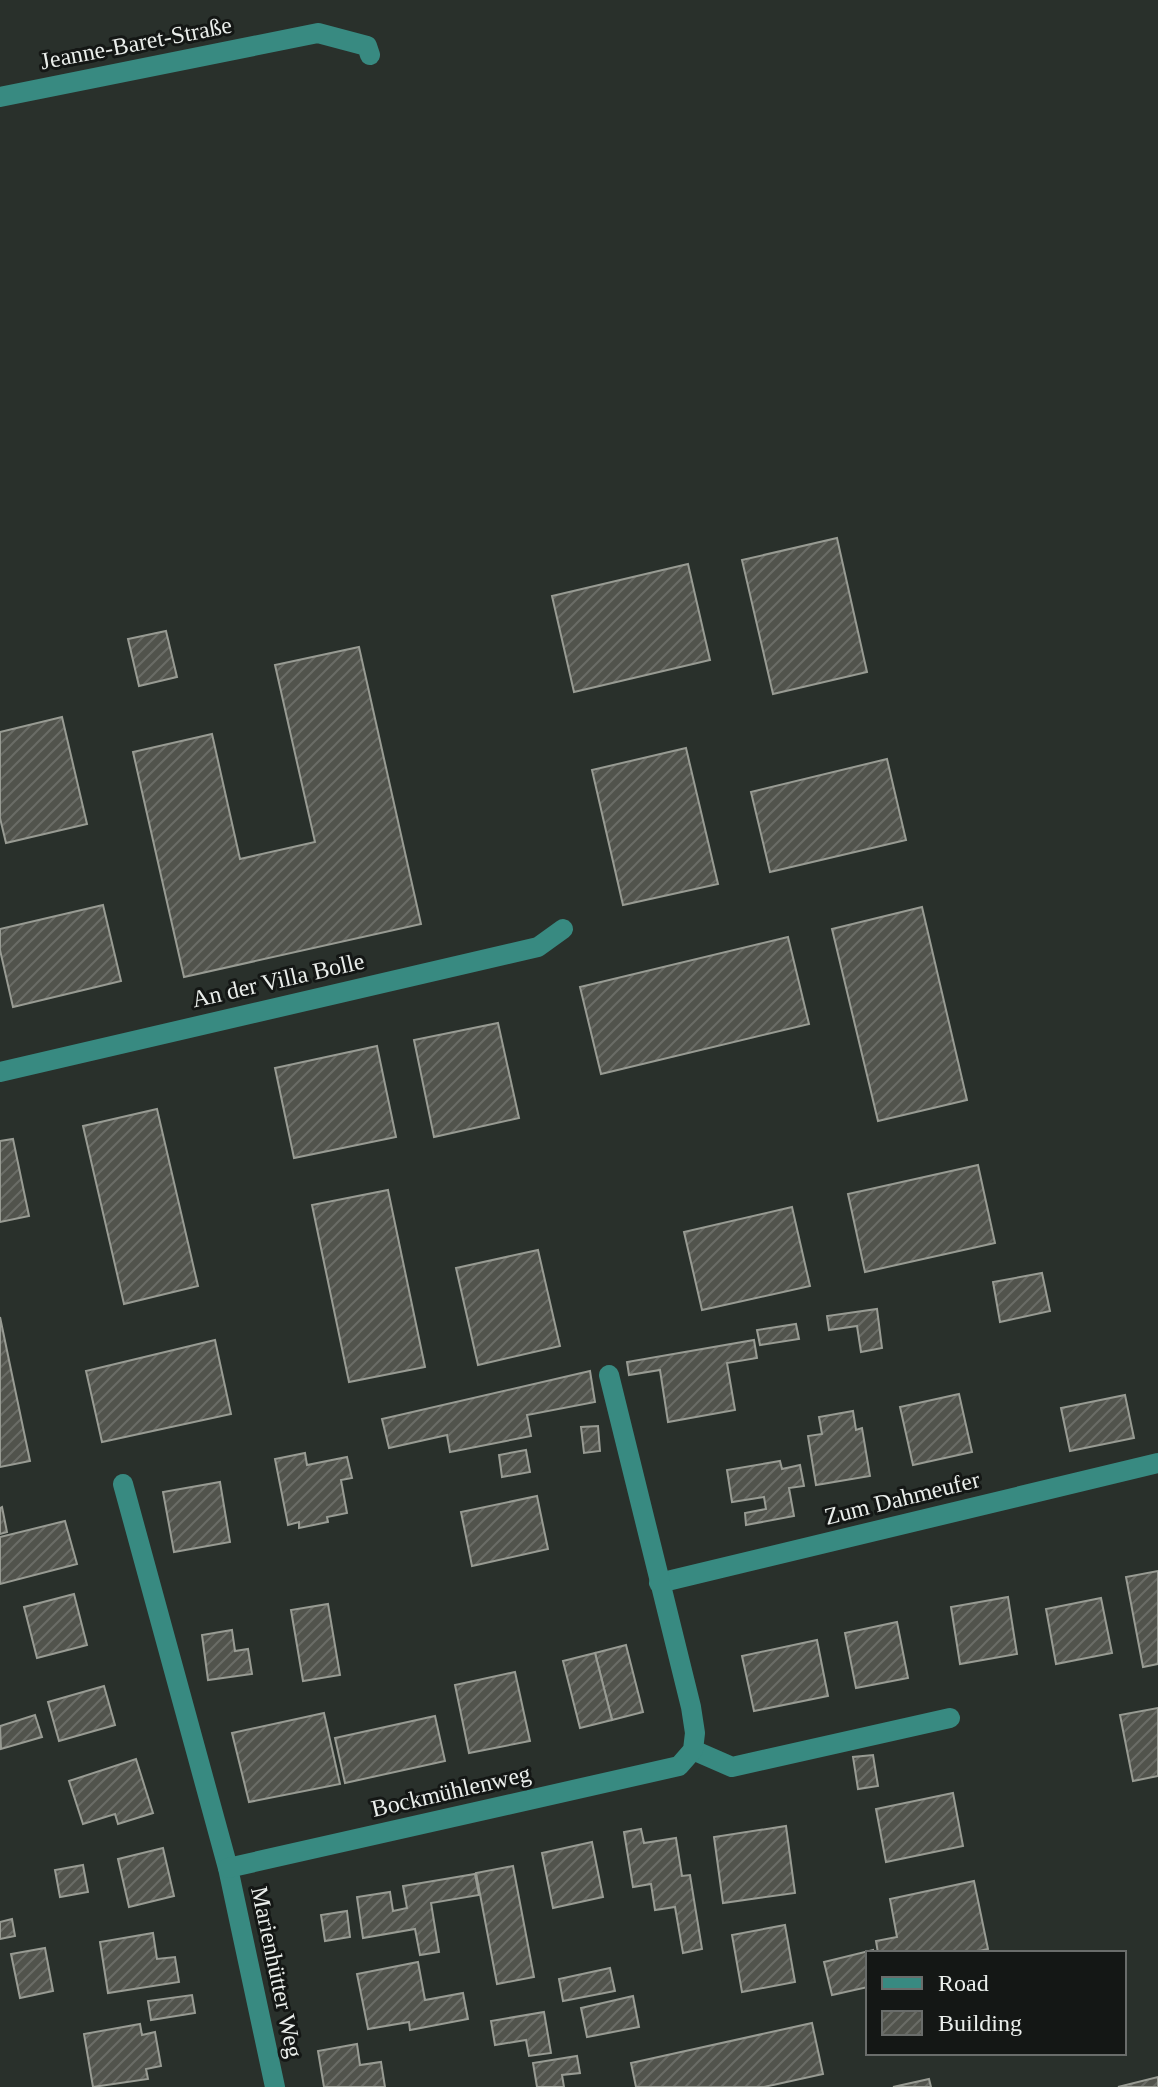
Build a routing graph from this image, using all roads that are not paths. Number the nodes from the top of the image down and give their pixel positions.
1 (370, 55) dead end
2 (0, 97) edge
3 (563, 929) dead end
4 (0, 1072) edge
5 (609, 1375) dead end
6 (1158, 1463) edge
7 (123, 1484) dead end
8 (659, 1583) junction
9 (950, 1718) dead end
10 (693, 1750) junction
11 (228, 1868) junction
12 (275, 2087) edge

1 - 2 street, Jeanne-Baret-Straße
3 - 4 street, An der Villa Bolle
5 - 8 street
6 - 8 street, Zum Dahmeufer
7 - 11 street
8 - 10 street
9 - 10 street
10 - 11 street, Bockmühlenweg
11 - 12 street, Marienhütter Weg

